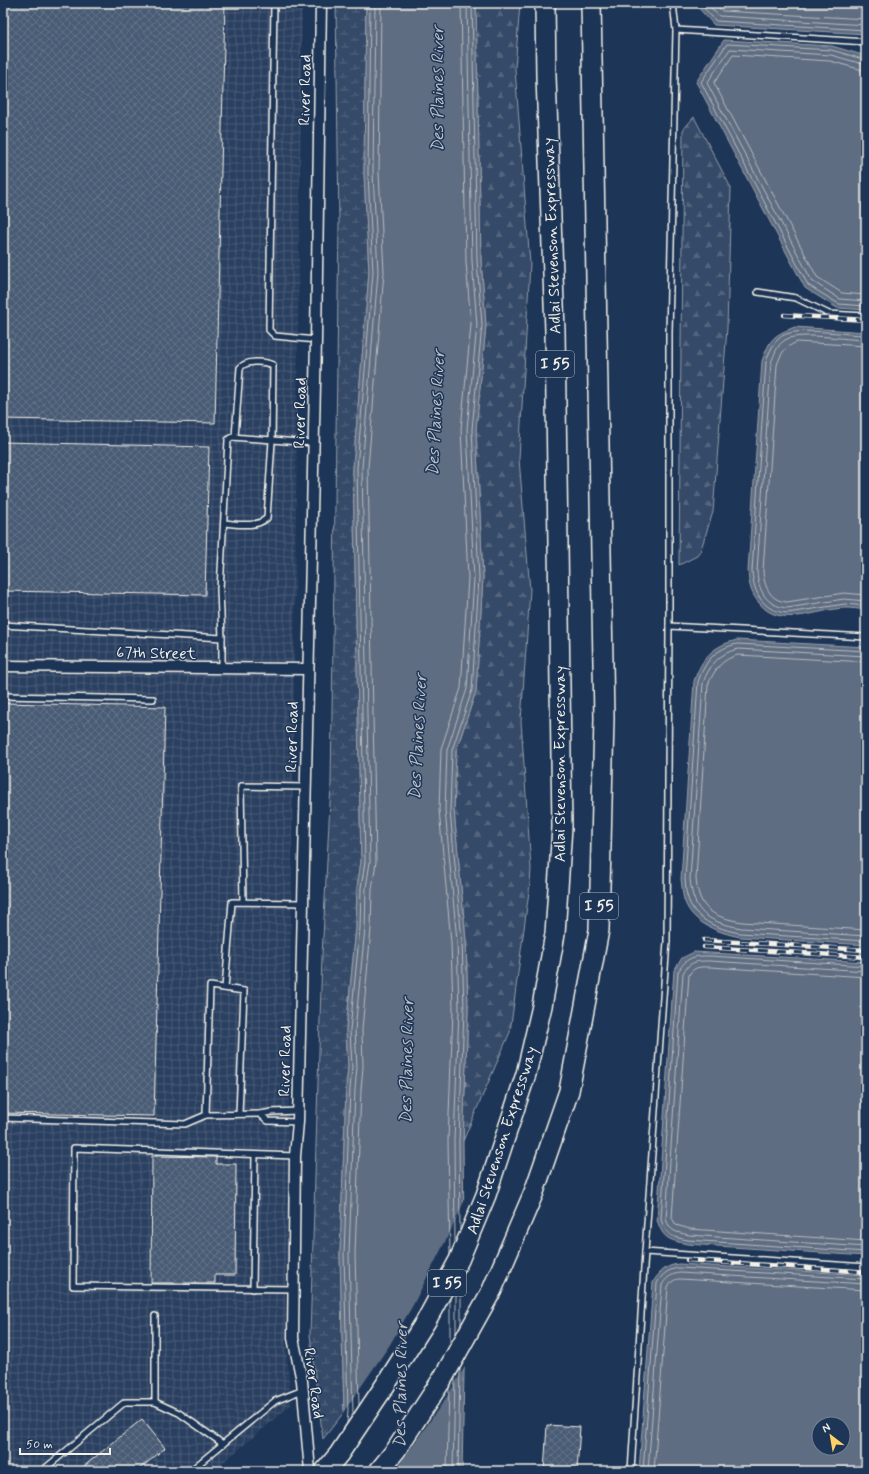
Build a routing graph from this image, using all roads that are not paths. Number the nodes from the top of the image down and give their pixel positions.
1 (274, 3) edge
2 (321, 3) edge
3 (545, 3) edge
4 (591, 3) edge
5 (673, 3) edge
6 (676, 30) junction
7 (866, 42) edge
8 (758, 292) dead end
9 (866, 316) edge
10 (316, 340) junction
11 (235, 437) junction
12 (272, 440) junction
13 (313, 443) junction
14 (224, 523) junction
15 (3, 625) edge
16 (669, 626) junction
17 (222, 638) junction
18 (866, 638) edge
19 (3, 666) edge
20 (222, 668) junction
21 (308, 669) junction
22 (3, 696) edge
23 (153, 699) dead end
24 (305, 787) junction
25 (243, 902) junction
26 (303, 903) junction
27 (225, 988) junction
28 (298, 1111) junction
29 (239, 1114) junction
30 (260, 1114) junction
31 (206, 1115) junction
32 (3, 1118) edge
33 (298, 1122) junction
34 (255, 1155) junction
35 (296, 1156) junction
36 (645, 1252) junction
37 (866, 1267) edge
38 (253, 1289) junction
39 (294, 1290) junction
40 (155, 1316) dead end
41 (303, 1390) junction
42 (155, 1402) junction
43 (222, 1444) junction
44 (42, 1471) edge
45 (190, 1471) edge
46 (310, 1471) edge
47 (325, 1471) edge
48 (379, 1471) edge
49 (631, 1471) edge

1 - 10 lane
2 - 10 street, River Road
3 - 47 highway, Adlai Stevenson Expressway / I 55
4 - 48 highway, I 55
5 - 6 lane
6 - 7 lane
6 - 16 lane
8 - 9 lane
10 - 13 street, River Road
11 - 12 lane
11 - 12 lane
11 - 14 lane
12 - 13 lane
12 - 14 lane
13 - 21 street, River Road
14 - 17 lane
15 - 17 lane
16 - 18 lane
16 - 36 lane
17 - 20 lane
19 - 20 street, 67th Street
20 - 21 street, 67th Street
21 - 24 street, River Road
22 - 23 lane
24 - 25 lane
24 - 26 street, River Road
25 - 26 lane
25 - 27 lane
26 - 28 street, River Road
27 - 29 lane
27 - 31 lane
28 - 30 lane
28 - 33 street, River Road
29 - 30 lane
29 - 31 lane
30 - 33 lane
31 - 32 lane
33 - 35 street, River Road
34 - 35 lane
34 - 38 lane
34 - 38 lane
35 - 39 street, River Road
36 - 37 lane
36 - 49 lane
38 - 39 lane
39 - 41 street, River Road
40 - 42 lane
41 - 43 lane
41 - 46 street, River Road
42 - 43 lane
42 - 44 lane
43 - 45 lane

